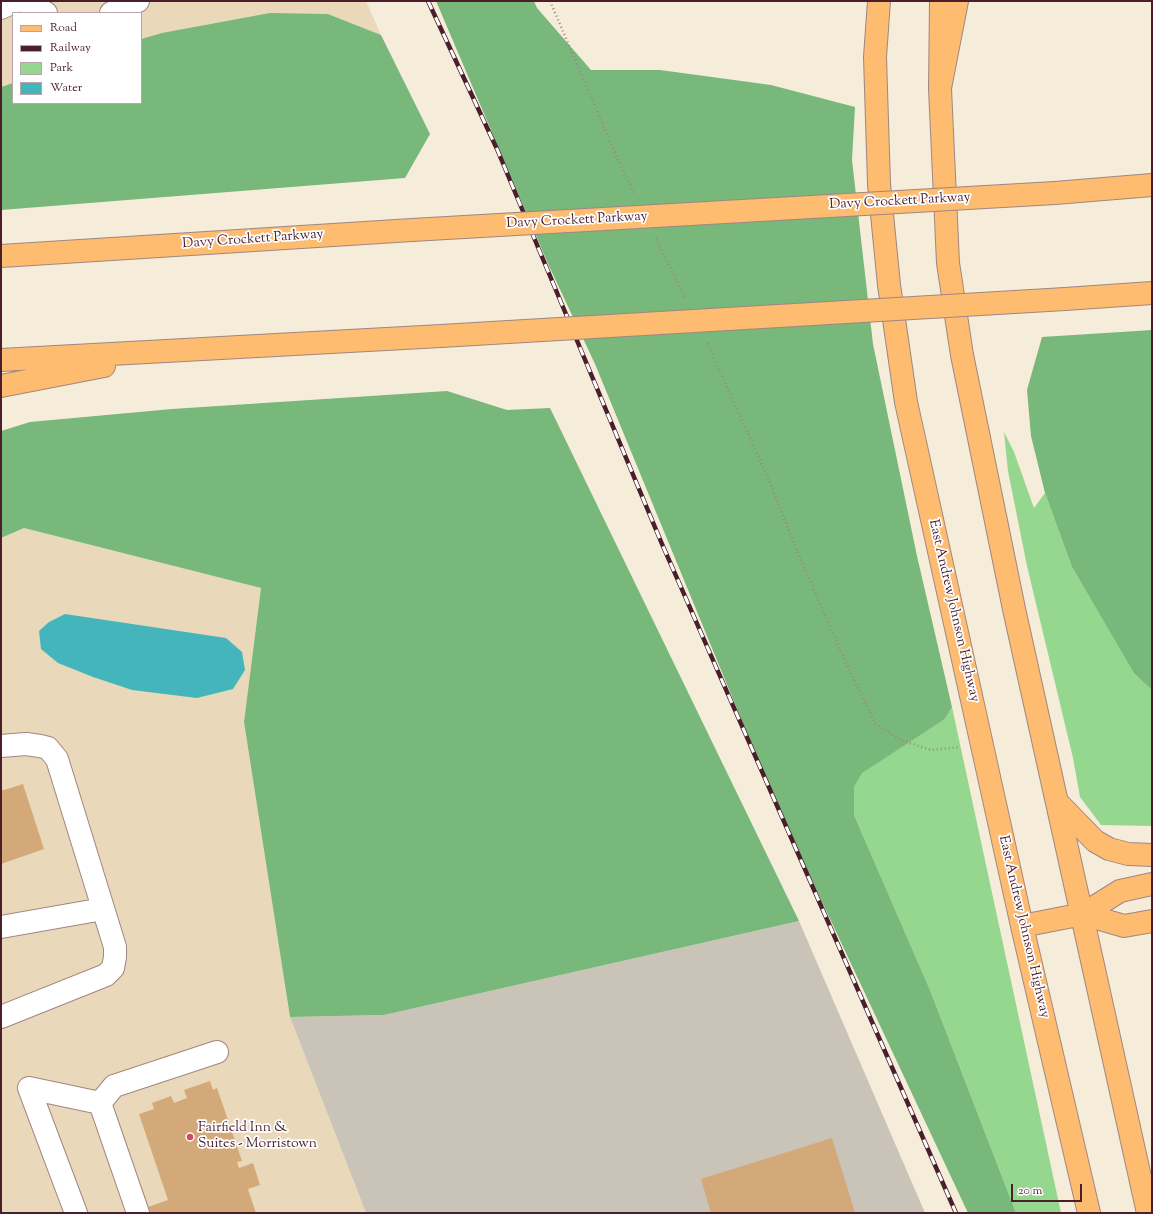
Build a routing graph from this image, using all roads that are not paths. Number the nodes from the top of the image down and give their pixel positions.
1 (16, 1) edge
2 (22, 1) edge
3 (138, 1) edge
4 (879, 1) edge
5 (941, 1) edge
6 (957, 1) edge
7 (1, 8) edge
8 (44, 12) edge
9 (113, 12) edge
10 (940, 88) junction
11 (1152, 181) edge
12 (1152, 185) edge
13 (1129, 186) junction
14 (1, 256) edge
15 (1152, 293) edge
16 (1102, 297) junction
17 (1152, 307) edge
18 (194, 350) junction
19 (1, 360) edge
20 (1, 386) edge
21 (1, 746) edge
22 (1058, 803) junction
23 (1152, 855) edge
24 (1152, 884) edge
25 (103, 908) junction
26 (1083, 914) junction
27 (1152, 921) edge
28 (1022, 926) junction
29 (1, 927) edge
30 (1, 1017) edge
31 (217, 1052) dead end
32 (100, 1103) junction
33 (76, 1213) edge
34 (138, 1213) edge
35 (1089, 1213) edge
36 (1148, 1213) edge

1 - 7 street
2 - 8 street
3 - 9 street
4 - 28 main road, East Andrew Johnson Highway
5 - 10 main road
6 - 10 main road
10 - 22 main road
11 - 13 main road
12 - 13 main road, Davy Crockett Parkway
13 - 14 main road, Davy Crockett Parkway, bridge
15 - 16 main road
16 - 17 main road
16 - 18 main road, bridge
18 - 19 main road
18 - 20 main road
21 - 25 street
22 - 23 main road
22 - 26 main road
24 - 26 main road
25 - 29 street
25 - 30 street
26 - 27 main road
26 - 28 main road
26 - 36 main road
28 - 35 main road, East Andrew Johnson Highway
31 - 32 street
32 - 33 street
32 - 34 street

